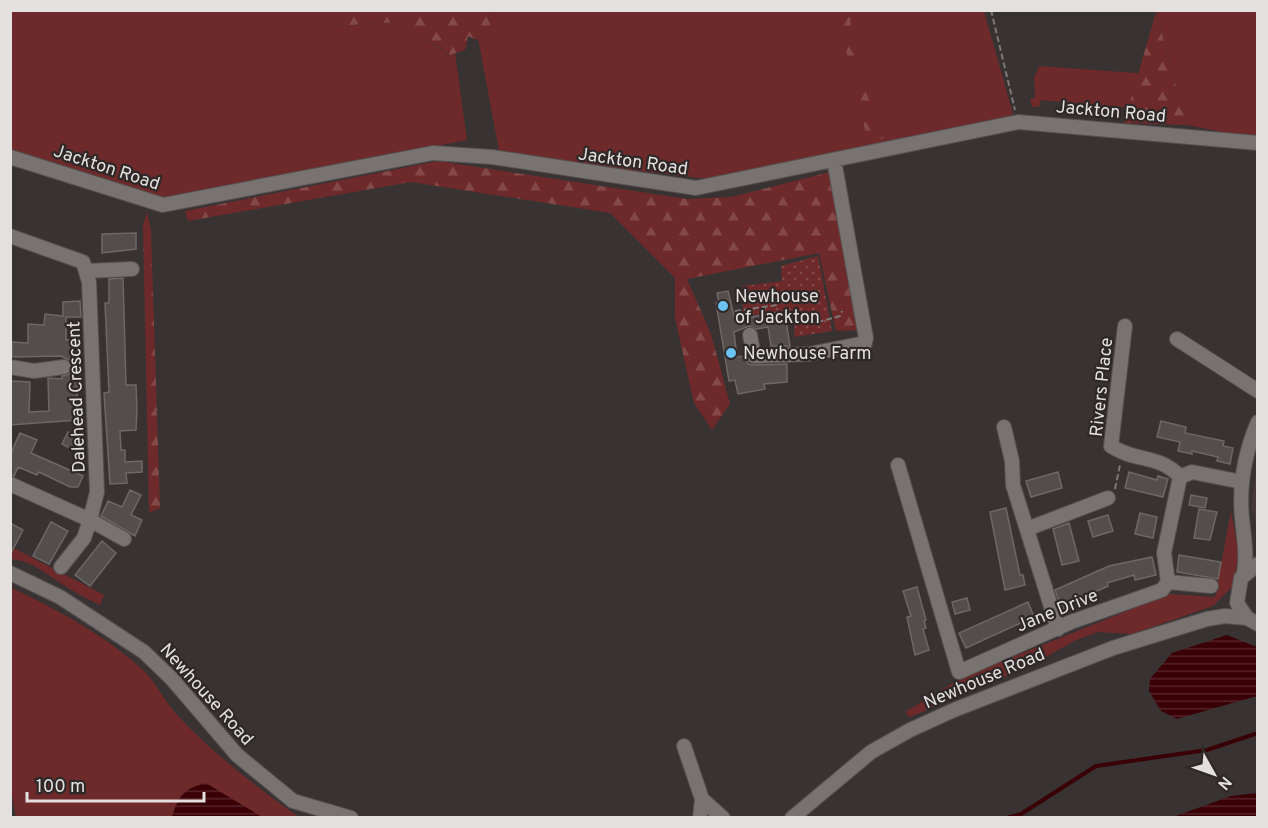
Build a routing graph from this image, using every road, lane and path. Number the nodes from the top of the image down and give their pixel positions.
1 (991, 10) edge
2 (1018, 122) junction
3 (1257, 143) edge
4 (10, 157) edge
5 (834, 160) junction
6 (10, 236) edge
7 (132, 268) dead end
8 (86, 272) junction
9 (777, 305) dead end
10 (735, 311) dead end
11 (842, 311) dead end
12 (793, 316) dead end
13 (1125, 326) dead end
14 (750, 335) dead end
15 (1177, 339) dead end
16 (10, 367) edge
17 (63, 367) dead end
18 (1257, 391) edge
19 (1257, 422) edge
20 (1004, 427) dead end
21 (1122, 454) junction
22 (898, 465) dead end
23 (1180, 477) junction
24 (1242, 483) junction
25 (10, 484) edge
26 (1108, 498) joint
27 (90, 520) junction
28 (1027, 529) junction
29 (1245, 532) junction
30 (124, 539) dead end
31 (1257, 550) edge
32 (1257, 564) edge
33 (61, 567) dead end
34 (10, 573) edge
35 (1244, 573) junction
36 (1168, 582) junction
37 (1211, 586) dead end
38 (1237, 592) junction
39 (1207, 619) junction
40 (1252, 621) edge
41 (1058, 628) junction
42 (684, 746) dead end
43 (702, 799) junction
44 (311, 808) junction
45 (795, 815) edge
46 (323, 818) edge
47 (351, 818) edge
48 (700, 818) edge
49 (723, 818) edge
50 (783, 818) edge

1 - 2 path
2 - 3 street, Jackton Road
2 - 5 street, Jackton Road
4 - 5 street, Jackton Road
5 - 14 street
6 - 8 street
7 - 8 street
8 - 27 street, Dalehead Crescent
9 - 10 path
11 - 12 path
13 - 21 street, Rivers Place
15 - 18 street
16 - 17 street
19 - 24 street
20 - 28 street
21 - 23 street, Rivers Place
21 - 26 path
22 - 41 street, Jane Drive
23 - 24 street
23 - 36 street
24 - 29 street
25 - 27 street
26 - 28 street
27 - 30 street
27 - 33 street, Dalehead Crescent
28 - 41 street
29 - 31 street
29 - 35 street
32 - 35 street
34 - 44 street, Newhouse Road
35 - 38 street
36 - 37 street
36 - 41 street, Jane Drive
38 - 39 street, Newhouse Road
38 - 40 street
39 - 40 street, Newhouse Road
39 - 45 street, Newhouse Road
42 - 43 street
43 - 48 street
43 - 49 street
44 - 46 street, Newhouse Road
44 - 47 street, Newhouse Road
45 - 50 street, Newhouse Road

